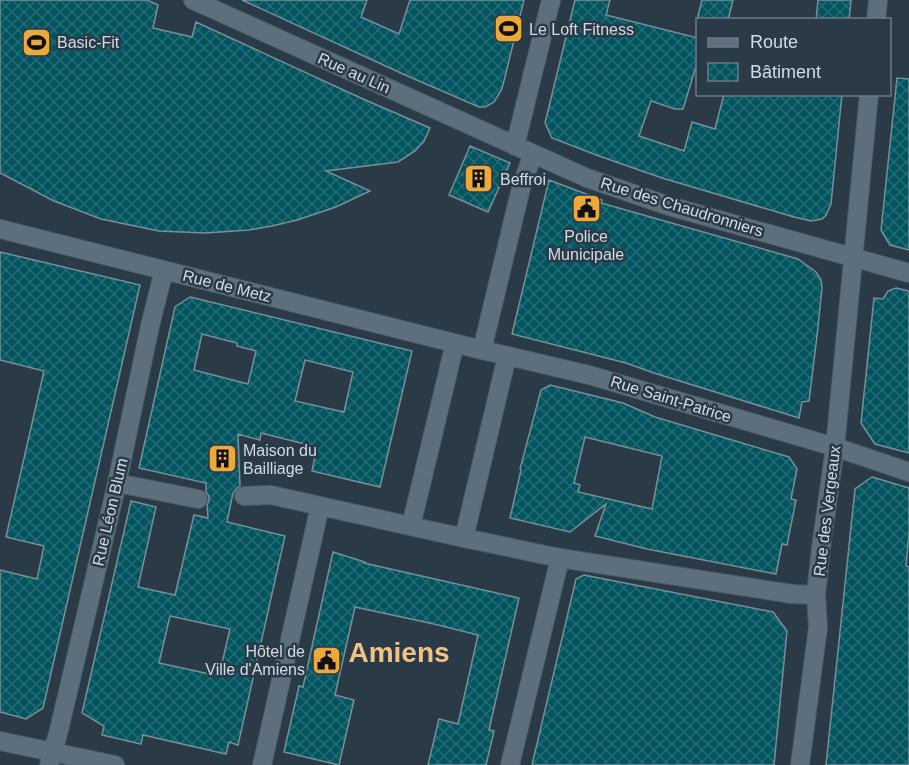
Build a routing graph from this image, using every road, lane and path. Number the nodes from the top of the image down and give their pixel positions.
1 (194, 0) edge
2 (551, 0) edge
3 (878, 0) edge
4 (217, 5) edge
5 (876, 18) edge
6 (869, 96) edge
7 (515, 146) junction
8 (533, 154) junction
9 (0, 229) edge
10 (854, 257) junction
11 (164, 270) junction
12 (909, 273) edge
13 (455, 343) junction
14 (482, 350) junction
15 (507, 356) junction
16 (835, 447) junction
17 (909, 472) edge
18 (117, 483) junction
19 (244, 496) dead end
20 (198, 499) dead end
21 (320, 506) junction
22 (411, 526) junction
23 (464, 538) junction
24 (560, 558) junction
25 (816, 595) junction
26 (0, 741) edge
27 (51, 759) edge
28 (115, 765) edge
29 (262, 765) edge
30 (510, 765) edge
31 (800, 765) edge

1 - 4 street, Rue au Lin
2 - 7 street
3 - 5 street
4 - 7 street, Rue au Lin
6 - 10 street, Rue des Vergeaux
7 - 8 street, Rue des Chaudronniers
8 - 10 street, Rue des Chaudronniers
8 - 14 street
9 - 11 street, Rue de Metz
10 - 12 street, Rue des Chaudronniers
10 - 16 street, Rue des Vergeaux
11 - 13 street, Rue de Metz
11 - 18 street, Rue Léon Blum
13 - 14 street, Rue de Metz
13 - 22 street
14 - 15 street, Rue Saint-Patrice
15 - 16 street, Rue Saint-Patrice
15 - 23 street
16 - 17 street, Rue Saint-Patrice
16 - 25 street, Rue des Vergeaux
18 - 20 street
18 - 27 street, Rue Léon Blum
19 - 21 street
21 - 22 street
21 - 29 street
22 - 23 street
23 - 24 street
24 - 25 street
24 - 30 street
25 - 31 street, Rue des Vergeaux
26 - 27 street
27 - 28 street

